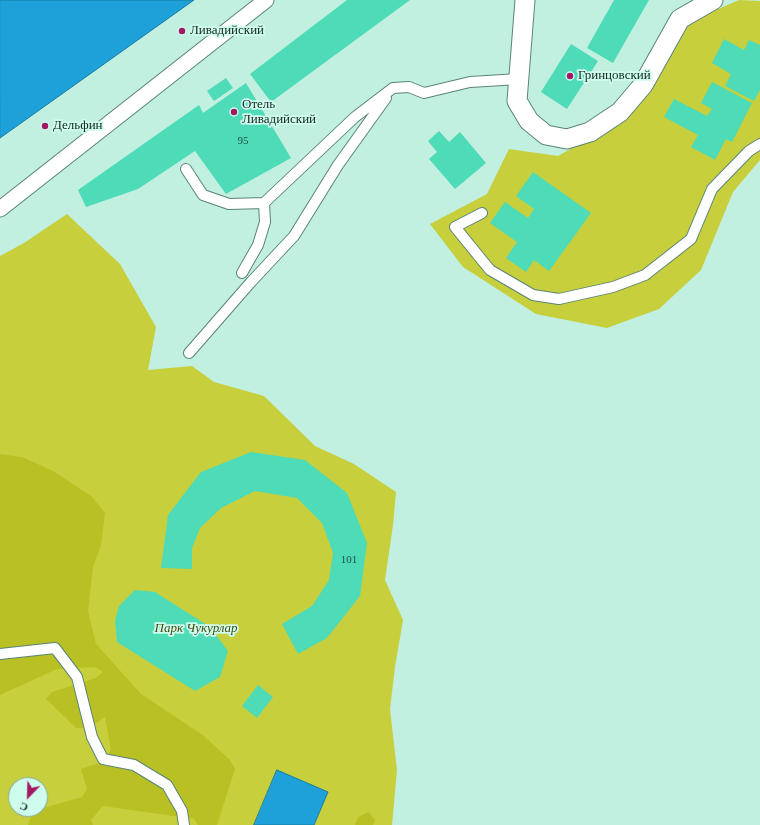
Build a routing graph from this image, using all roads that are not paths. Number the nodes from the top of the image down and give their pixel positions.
1 (266, 0) edge
2 (525, 0) edge
3 (713, 0) edge
4 (519, 79) junction
5 (393, 88) junction
6 (760, 144) edge
7 (186, 169) dead end
8 (264, 203) junction
9 (0, 209) edge
10 (482, 213) dead end
11 (242, 273) dead end
12 (189, 353) dead end
13 (0, 654) edge
14 (184, 825) edge

1 - 9 street
2 - 4 street
3 - 4 street
4 - 5 lane
5 - 8 lane
5 - 12 lane
6 - 10 lane
7 - 8 lane
8 - 11 lane
13 - 14 lane

